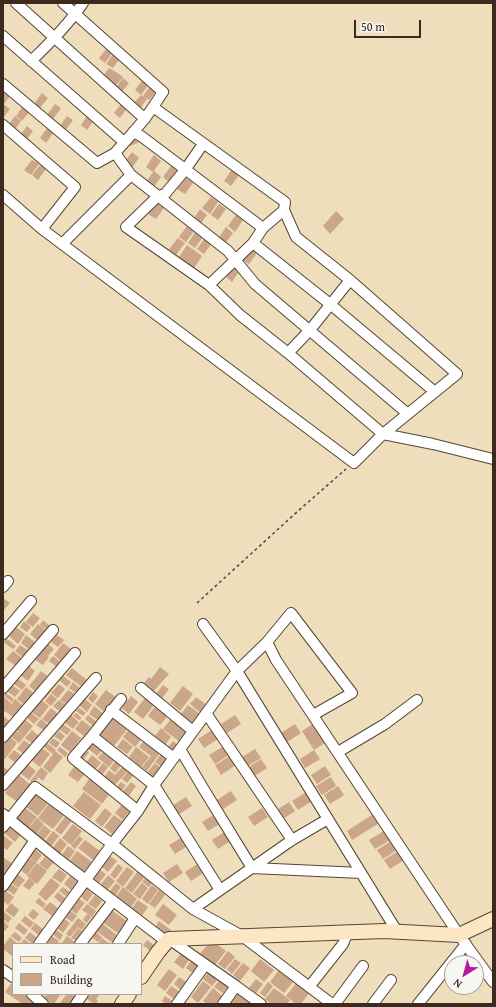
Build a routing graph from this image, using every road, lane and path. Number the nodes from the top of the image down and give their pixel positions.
1 (16, 3) edge
2 (63, 3) edge
3 (83, 3) edge
4 (76, 14) junction
5 (3, 36) edge
6 (55, 38) junction
7 (31, 61) junction
8 (3, 84) edge
9 (153, 107) junction
10 (145, 119) junction
11 (3, 125) edge
12 (133, 132) junction
13 (124, 142) junction
14 (203, 144) junction
15 (115, 153) junction
16 (185, 170) junction
17 (130, 175) junction
18 (3, 195) edge
19 (158, 196) junction
20 (284, 210) junction
21 (263, 228) junction
22 (42, 229) junction
23 (253, 243) junction
24 (62, 244) junction
25 (235, 260) junction
26 (350, 280) junction
27 (209, 285) junction
28 (330, 304) junction
29 (310, 330) junction
30 (288, 353) junction
31 (435, 392) junction
32 (408, 414) junction
33 (383, 434) junction
34 (493, 459) edge
35 (354, 462) junction
36 (31, 601) dead end
37 (197, 603) dead end
38 (203, 624) dead end
39 (54, 630) dead end
40 (3, 634) edge
41 (267, 642) junction
42 (75, 653) dead end
43 (237, 671) junction
44 (96, 678) dead end
45 (3, 688) edge
46 (141, 688) dead end
47 (121, 699) dead end
48 (417, 700) dead end
49 (111, 710) junction
50 (206, 714) junction
51 (313, 715) junction
52 (193, 731) junction
53 (3, 736) edge
54 (92, 736) junction
55 (180, 749) junction
56 (338, 752) junction
57 (174, 758) junction
58 (3, 785) edge
59 (154, 785) junction
60 (138, 811) junction
61 (328, 819) junction
62 (5, 820) edge
63 (35, 840) junction
64 (292, 840) junction
65 (112, 844) junction
66 (252, 868) junction
67 (361, 873) junction
68 (85, 880) junction
69 (3, 886) edge
70 (220, 890) junction
71 (113, 901) junction
72 (193, 909) junction
73 (136, 918) junction
74 (493, 919) edge
75 (345, 933) junction
76 (398, 933) junction
77 (242, 936) junction
78 (168, 940) junction
79 (462, 940) junction
80 (40, 943) edge
81 (81, 943) edge
82 (119, 943) edge
83 (205, 965) junction
84 (363, 966) dead end
85 (3, 970) edge
86 (12, 976) edge
87 (142, 976) edge
88 (391, 980) dead end
89 (493, 982) edge
90 (236, 986) junction
91 (309, 987) junction
92 (82, 995) edge
93 (128, 995) edge
94 (76, 1004) edge
95 (122, 1004) edge
96 (177, 1004) edge
97 (223, 1004) edge
98 (260, 1004) edge
99 (333, 1004) edge
100 (374, 1004) edge
101 (418, 1004) edge

1 - 6 street
2 - 4 street
3 - 4 street
4 - 6 street
4 - 9 street
5 - 7 street
6 - 7 street
6 - 10 street
7 - 13 street
8 - 15 street
9 - 10 street
9 - 14 street
10 - 12 street
11 - 22 street
12 - 13 street
12 - 16 street
13 - 15 street
14 - 16 street
14 - 20 street
15 - 17 street
16 - 19 street
16 - 21 street
17 - 19 street
17 - 24 street
18 - 22 street
19 - 25 street
19 - 27 street
20 - 21 street
20 - 26 street
21 - 23 street
22 - 24 street
23 - 25 street
23 - 28 street
24 - 35 street
25 - 27 street
25 - 29 street
26 - 28 street
26 - 31 street
27 - 30 street
28 - 29 street
28 - 31 street
29 - 30 street
29 - 32 street
30 - 33 street
31 - 32 street
32 - 33 street
33 - 34 street
33 - 35 street
35 - 37 path
36 - 40 street
38 - 43 street
39 - 45 street
41 - 43 street
41 - 51 street
41 - 51 street
42 - 53 street
43 - 50 street
43 - 61 street
44 - 58 street
46 - 52 street
47 - 49 street
48 - 56 street
49 - 54 street
49 - 57 street
50 - 52 street
50 - 64 street
51 - 56 street
52 - 55 street
54 - 59 street
54 - 60 street
55 - 57 street
55 - 66 street
56 - 79 street
57 - 59 street
59 - 60 street
59 - 70 street
60 - 65 street
61 - 64 street
61 - 67 street
62 - 63 street
62 - 65 street
63 - 68 street
63 - 69 street
64 - 66 street
65 - 68 street
65 - 72 street
66 - 67 street
66 - 70 street
67 - 76 street
68 - 71 street
68 - 80 street
70 - 72 street
71 - 73 street
71 - 81 street
72 - 77 street
73 - 78 street
73 - 82 street
74 - 79 street
75 - 76 street
75 - 77 street
75 - 91 street
76 - 79 street
77 - 78 street
77 - 91 street
78 - 83 street
78 - 87 street
79 - 89 street
79 - 101 street
83 - 90 street
83 - 96 street
84 - 99 street
85 - 86 street
88 - 100 street
90 - 97 street
90 - 98 street
91 - 99 street
92 - 94 street
93 - 95 street

